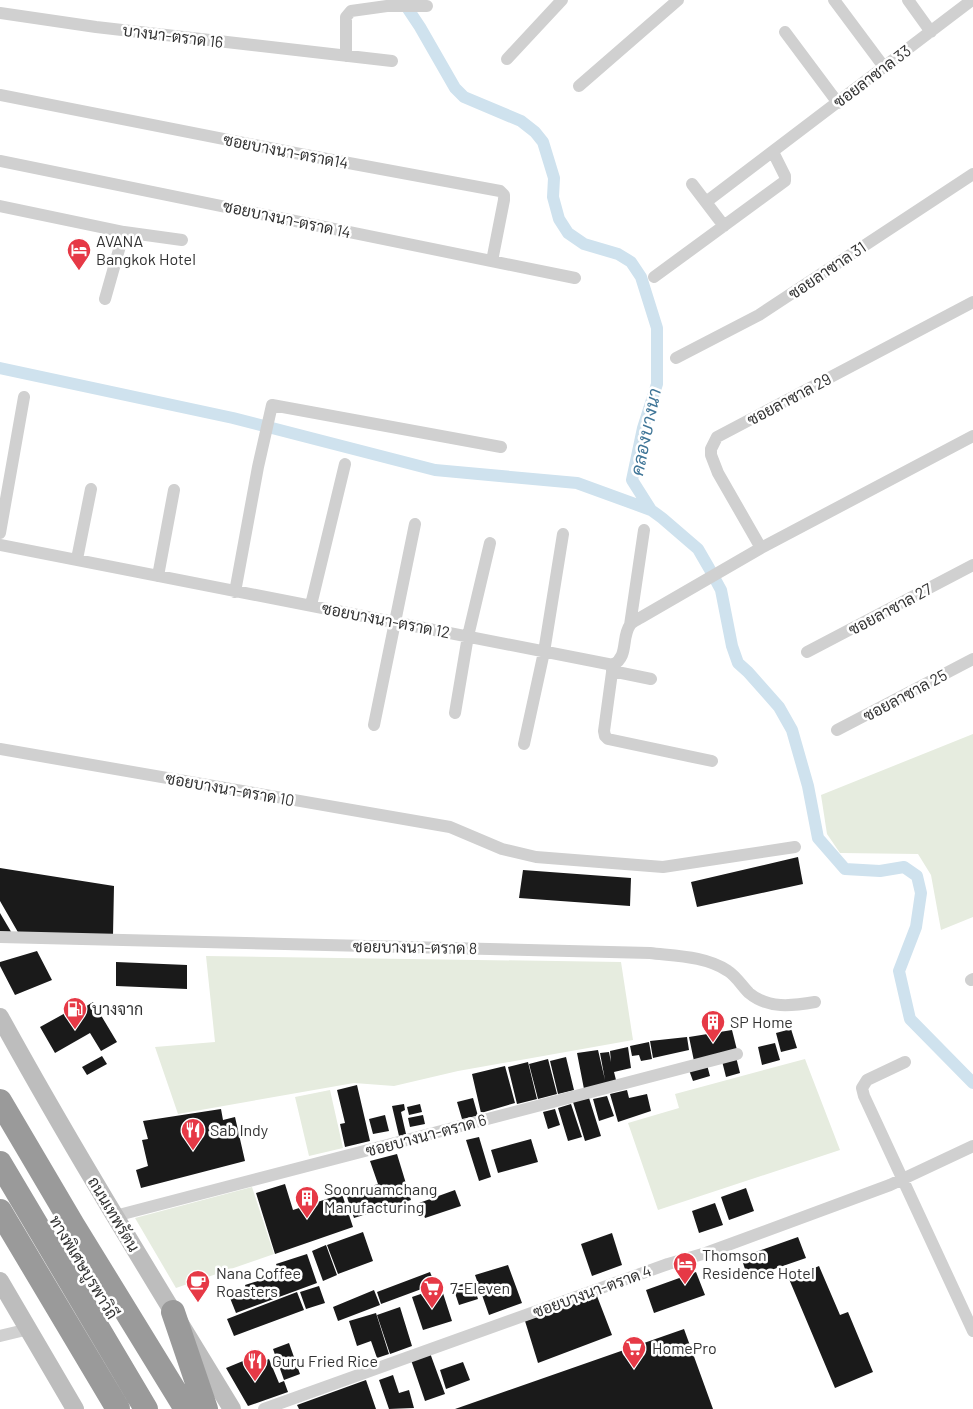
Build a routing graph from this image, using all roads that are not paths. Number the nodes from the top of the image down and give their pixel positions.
1 (562, 0) edge
2 (678, 0) edge
3 (834, 0) edge
4 (908, 0) edge
5 (972, 0) edge
6 (427, 6) dead end
7 (0, 13) edge
8 (785, 32) dead end
9 (930, 32) junction
10 (346, 56) junction
11 (507, 58) dead end
12 (392, 61) dead end
13 (884, 67) junction
14 (578, 86) dead end
15 (0, 95) edge
16 (838, 103) junction
17 (772, 152) junction
18 (0, 161) edge
19 (973, 174) edge
20 (692, 184) dead end
21 (706, 202) junction
22 (0, 206) edge
23 (724, 226) junction
24 (124, 232) junction
25 (182, 240) dead end
26 (492, 261) junction
27 (654, 276) dead end
28 (575, 278) dead end
29 (105, 299) dead end
30 (973, 302) edge
31 (676, 358) dead end
32 (24, 397) dead end
33 (973, 436) edge
34 (501, 447) dead end
35 (345, 464) dead end
36 (92, 489) dead end
37 (174, 490) dead end
38 (416, 524) dead end
39 (644, 530) dead end
40 (0, 533) edge
41 (563, 534) dead end
42 (490, 542) dead end
43 (0, 545) edge
44 (761, 548) junction
45 (77, 559) junction
46 (973, 566) edge
47 (158, 576) junction
48 (235, 592) junction
49 (310, 605) junction
50 (394, 622) junction
51 (630, 625) junction
52 (468, 636) junction
53 (544, 652) junction
54 (807, 652) dead end
55 (973, 659) edge
56 (613, 668) junction
57 (651, 678) dead end
58 (455, 713) dead end
59 (374, 725) dead end
60 (837, 730) dead end
61 (524, 744) dead end
62 (0, 749) edge
63 (712, 761) dead end
64 (795, 847) dead end
65 (0, 937) edge
66 (815, 1002) dead end
67 (0, 1017) edge
68 (0, 1033) edge
69 (737, 1054) dead end
70 (905, 1062) dead end
71 (34, 1079) junction
72 (0, 1101) edge
73 (0, 1125) edge
74 (973, 1146) edge
75 (0, 1163) edge
76 (903, 1180) junction
77 (0, 1211) edge
78 (115, 1216) junction
79 (0, 1281) edge
80 (173, 1312) junction
81 (29, 1329) junction
82 (973, 1331) edge
83 (0, 1336) edge
84 (75, 1409) edge
85 (118, 1409) edge
86 (146, 1409) edge
87 (169, 1409) edge
88 (186, 1409) edge
89 (206, 1409) edge
90 (232, 1409) edge
91 (264, 1409) edge

1 - 11 street
2 - 14 street
3 - 13 street
4 - 9 street
5 - 9 street, ซอยลาซาล 33
6 - 10 street
7 - 10 street, บางนา-ตราด 16
8 - 16 street
9 - 13 street, ซอยลาซาล 33
10 - 12 street, บางนา-ตราด 16
13 - 16 street, ซอยลาซาล 33
15 - 26 street, ซอยบางนา-ตราด14
16 - 17 street, ซอยลาซาล 33
17 - 21 street, ซอยลาซาล 33
17 - 23 street
18 - 26 street, ซอยบางนา-ตราด 14
19 - 31 street, ซอยลาซาล 31
20 - 21 street
21 - 23 street
22 - 24 street
23 - 27 street
24 - 25 street
24 - 29 street
26 - 28 street, ซอยบางนา-ตราด 14
30 - 44 street, ซอยลาซาล 29
32 - 40 street
33 - 44 street
34 - 48 street
35 - 49 street
36 - 45 street
37 - 47 street
38 - 50 street
39 - 51 street
41 - 53 street
42 - 52 street
43 - 45 street, ซอยบางนา-ตราด 12
44 - 51 street
45 - 47 street, ซอยบางนา-ตราด 12
46 - 54 street, ซอยลาซาล 27
47 - 48 street, ซอยบางนา-ตราด 12
48 - 49 street, ซอยบางนา-ตราด 12
49 - 50 street, ซอยบางนา-ตราด 12
50 - 52 street, ซอยบางนา-ตราด 12
50 - 59 street
51 - 56 street
52 - 53 street, ซอยบางนา-ตราด 12
52 - 58 street
53 - 56 street, ซอยบางนา-ตราด 12
53 - 61 street
55 - 60 street, ซอยลาซาล 25
56 - 57 street, ซอยบางนา-ตราด 12
56 - 63 street
62 - 64 street, ซอยบางนา-ตราด 10
65 - 66 street, ซอยบางนา-ตราด 8
67 - 71 main road, ถนนเทพรัตน
68 - 71 main road
69 - 78 street, ซอยบางนา-ตราด 6
70 - 76 street
71 - 78 main road, ถนนเทพรัตน
72 - 88 highway
73 - 87 highway, ทางพิเศษบูรพาวิถี
74 - 76 street, ซอยบางนา-ตราด 4
75 - 86 highway, ทางพิเศษบูรพาวิถี
76 - 82 street
76 - 91 street, ซอยบางนา-ตราด 4
77 - 85 highway
78 - 80 main road, ถนนเทพรัตน
79 - 81 main road
80 - 89 highway
80 - 90 main road, ถนนเทพรัตน
81 - 83 street
81 - 84 main road

